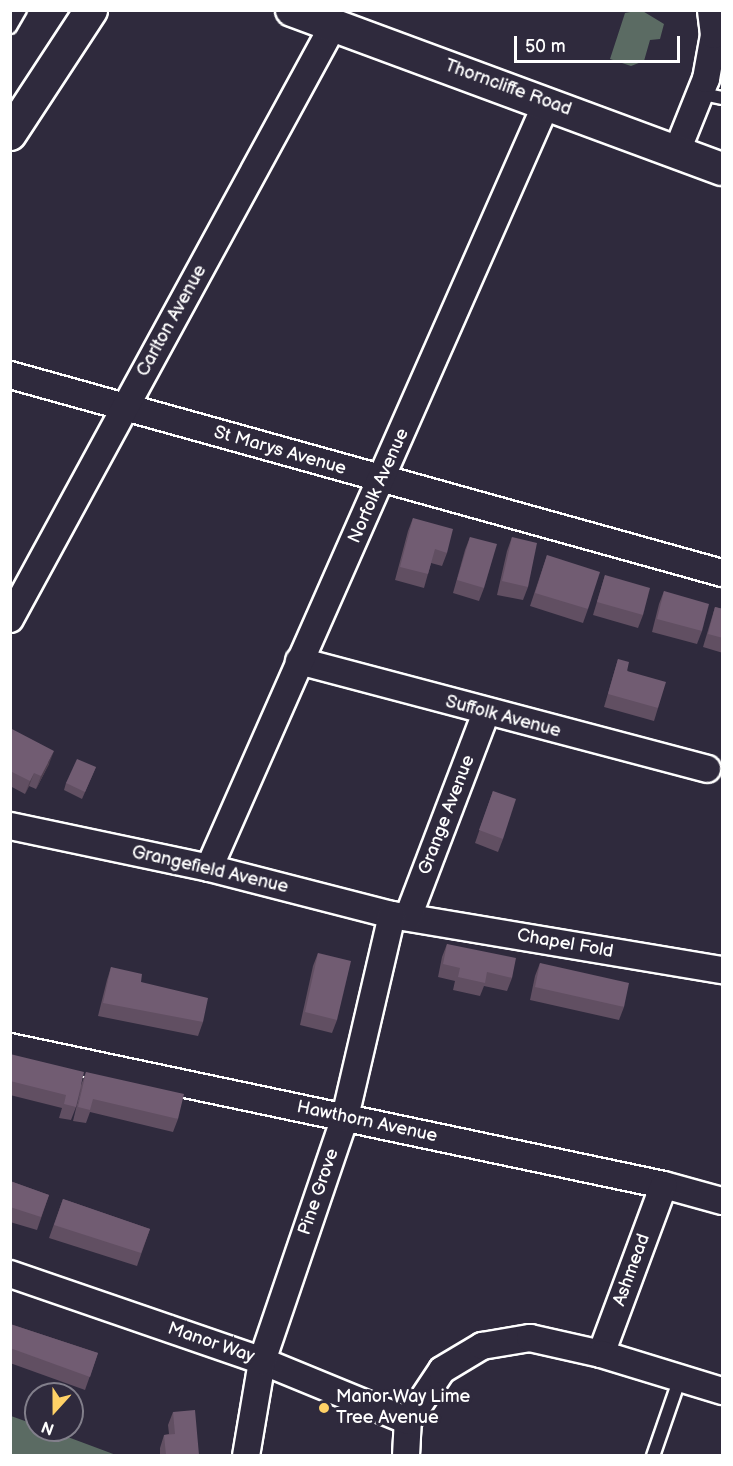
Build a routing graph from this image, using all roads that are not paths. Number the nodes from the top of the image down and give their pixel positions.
1 (20, 10) edge
2 (91, 10) edge
3 (292, 10) edge
4 (711, 10) edge
5 (334, 24) junction
6 (10, 27) edge
7 (713, 96) edge
8 (547, 102) junction
9 (10, 134) edge
10 (677, 151) junction
11 (723, 168) edge
12 (10, 375) edge
13 (124, 407) junction
14 (383, 480) junction
15 (723, 573) edge
16 (10, 619) edge
17 (299, 661) junction
18 (486, 713) junction
19 (707, 769) dead end
20 (10, 826) edge
21 (209, 868) junction
22 (400, 916) junction
23 (723, 970) edge
24 (10, 1047) edge
25 (345, 1117) junction
26 (664, 1185) junction
27 (723, 1201) edge
28 (10, 1274) edge
29 (601, 1354) junction
30 (262, 1361) junction
31 (680, 1378) junction
32 (723, 1391) edge
33 (408, 1420) junction
34 (246, 1455) edge
35 (406, 1455) edge
36 (653, 1455) edge

1 - 6 lane
2 - 9 street
3 - 5 street, Thorncliffe Road
4 - 7 street
5 - 8 street, Thorncliffe Road
5 - 13 street, Carlton Avenue
7 - 10 street
8 - 10 street, Thorncliffe Road
8 - 14 street, Norfolk Avenue
10 - 11 street, Thorncliffe Road
12 - 13 street, St Marys Avenue
13 - 14 street, St Marys Avenue
13 - 16 street, Carlton Avenue
14 - 15 street, St Marys Avenue
14 - 17 street, Norfolk Avenue
17 - 18 street, Suffolk Avenue
17 - 21 street, Norfolk Avenue
18 - 19 street, Suffolk Avenue
18 - 22 street, Grange Avenue
20 - 21 street, Grangefield Avenue
21 - 22 street, Grangefield Avenue
22 - 23 street, Chapel Fold
22 - 25 street, Pine Grove
24 - 25 street, Hawthorn Avenue
25 - 26 street, Hawthorn Avenue
25 - 30 street, Pine Grove
26 - 27 street, Hawthorn Avenue
26 - 29 street, Ashmead
28 - 30 street, Manor Way
29 - 31 street
29 - 33 street
30 - 33 street, Manor Way
30 - 34 street, Pine Grove
31 - 32 street
31 - 36 lane
33 - 35 street

